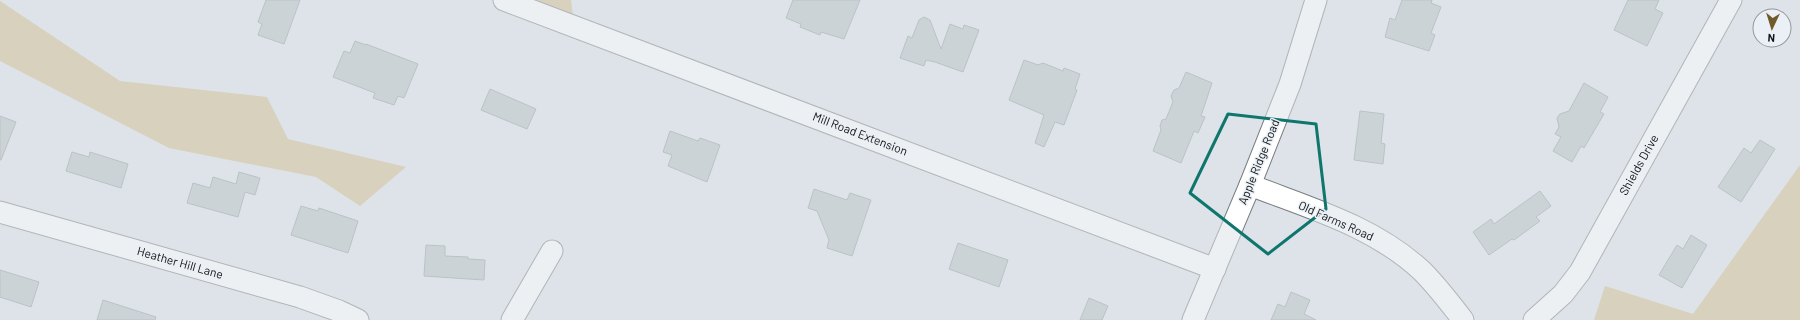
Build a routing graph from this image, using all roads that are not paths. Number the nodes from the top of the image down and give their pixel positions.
1 (504, 0) edge
2 (1316, 0) edge
3 (1731, 0) edge
4 (1250, 185) junction
5 (0, 212) edge
6 (552, 251) dead end
7 (1215, 269) junction
8 (358, 320) edge
9 (512, 320) edge
10 (1193, 320) edge
11 (1463, 320) edge
12 (1534, 320) edge

1 - 7 street, Mill Road Extension
2 - 4 street, Apple Ridge Road
3 - 12 street, Shields Drive
4 - 7 street, Apple Ridge Road
4 - 11 street, Old Farms Road
5 - 8 street, Heather Hill Lane
6 - 9 street
7 - 10 street, Apple Ridge Road

